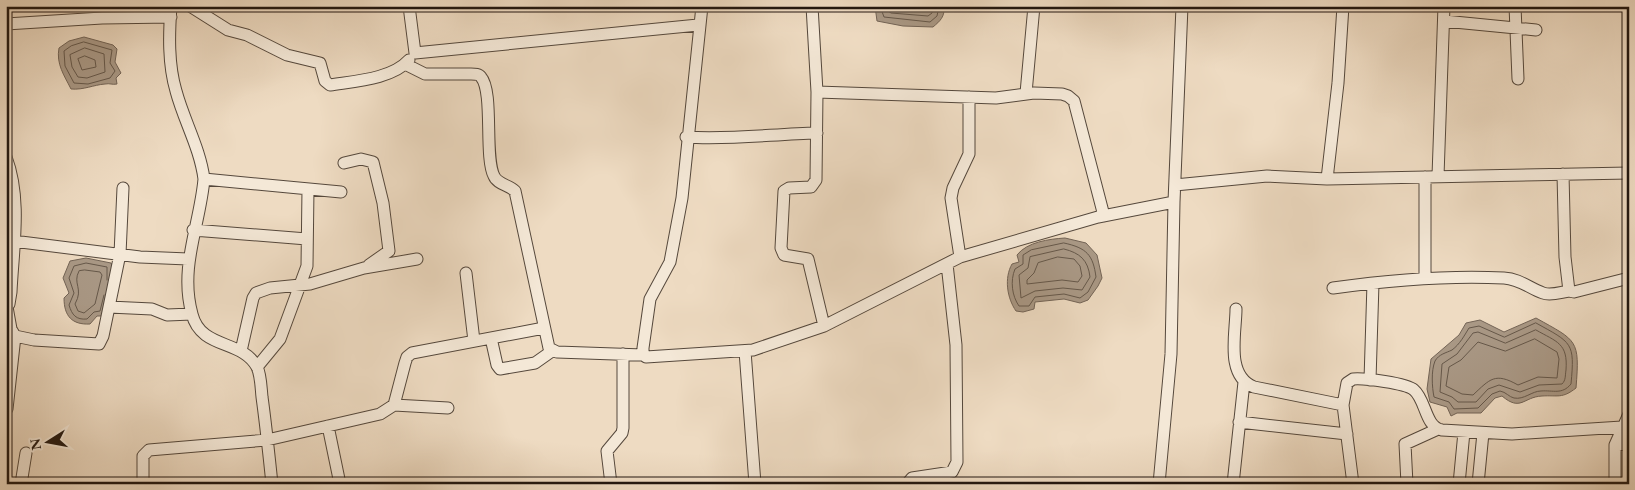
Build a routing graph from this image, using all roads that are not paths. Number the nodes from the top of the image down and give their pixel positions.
1 (190, 6) edge
2 (410, 6) edge
3 (702, 6) edge
4 (812, 6) edge
5 (1034, 6) edge
6 (1182, 6) edge
7 (1343, 6) edge
8 (1444, 6) edge
9 (1516, 6) edge
10 (171, 12) edge
11 (1444, 21) junction
12 (6, 24) edge
13 (698, 25) junction
14 (1516, 28) junction
15 (1536, 30) dead end
16 (415, 53) junction
17 (405, 64) junction
18 (1518, 79) dead end
19 (817, 92) junction
20 (1026, 93) junction
21 (969, 98) junction
22 (817, 133) junction
23 (686, 137) junction
24 (6, 157) edge
25 (344, 163) dead end
26 (1629, 173) edge
27 (1563, 174) junction
28 (1425, 176) junction
29 (1438, 176) junction
30 (204, 179) junction
31 (1327, 179) junction
32 (1175, 185) junction
33 (123, 188) dead end
34 (308, 189) junction
35 (341, 192) dead end
36 (1174, 202) junction
37 (1104, 216) junction
38 (194, 230) junction
39 (307, 239) junction
40 (13, 241) junction
41 (120, 254) junction
42 (960, 257) junction
43 (188, 259) junction
44 (417, 259) dead end
45 (947, 264) junction
46 (364, 268) junction
47 (466, 273) dead end
48 (1425, 277) junction
49 (1629, 278) edge
50 (1373, 283) junction
51 (300, 285) junction
52 (1333, 288) dead end
53 (1569, 291) junction
54 (109, 307) junction
55 (7, 308) edge
56 (1236, 309) dead end
57 (192, 314) junction
58 (824, 326) junction
59 (544, 328) junction
60 (15, 336) junction
61 (491, 338) junction
62 (474, 341) junction
63 (241, 351) junction
64 (552, 351) junction
65 (745, 351) junction
66 (623, 354) junction
67 (643, 355) junction
68 (257, 366) junction
69 (1370, 380) junction
70 (1244, 382) junction
71 (394, 405) junction
72 (1343, 405) junction
73 (448, 408) dead end
74 (7, 409) edge
75 (1629, 414) edge
76 (1239, 422) junction
77 (328, 426) junction
78 (1622, 427) junction
79 (1438, 429) junction
80 (1464, 432) junction
81 (1483, 433) junction
82 (1347, 434) junction
83 (267, 440) junction
84 (1629, 444) edge
85 (1615, 445) junction
86 (26, 453) dead end
87 (21, 484) edge
88 (144, 484) edge
89 (272, 484) edge
90 (340, 484) edge
91 (611, 484) edge
92 (755, 484) edge
93 (907, 484) edge
94 (1159, 484) edge
95 (1233, 484) edge
96 (1353, 484) edge
97 (1407, 484) edge
98 (1458, 484) edge
99 (1478, 484) edge
100 (1615, 484) edge

1 - 17 street
2 - 16 street
3 - 13 street
4 - 19 street
5 - 20 street
6 - 32 street
7 - 31 street
8 - 11 street
9 - 14 street
10 - 12 street
10 - 30 street
11 - 14 street
11 - 29 street
13 - 16 street
13 - 23 street
14 - 15 street
14 - 18 street
16 - 17 street
17 - 59 street
19 - 21 street
19 - 22 street
20 - 21 street
20 - 37 street
21 - 42 street
22 - 23 street
22 - 58 street
23 - 67 street
24 - 40 street
25 - 46 street
26 - 27 street
27 - 29 street
27 - 53 street
28 - 29 street
28 - 31 street
28 - 48 street
30 - 34 street
30 - 38 street
31 - 32 street
32 - 36 street
33 - 41 street
34 - 35 street
34 - 39 street
36 - 37 street
36 - 94 street
37 - 42 street
38 - 39 street
38 - 43 street
39 - 51 street
40 - 41 street
40 - 55 street
41 - 43 street
41 - 54 street
42 - 45 street
43 - 57 street
44 - 46 street
45 - 58 street
45 - 93 street
46 - 51 street
47 - 62 street
48 - 50 street
48 - 53 street
49 - 53 street
50 - 52 street
50 - 69 street
51 - 63 street
51 - 68 street
54 - 57 street
54 - 60 street
55 - 60 street
56 - 70 street
57 - 63 street
58 - 65 street
59 - 61 street
59 - 64 street
60 - 74 street
61 - 62 street
61 - 64 street
62 - 71 street
63 - 68 street
64 - 66 street
65 - 67 street
65 - 92 street
66 - 67 street
66 - 91 street
68 - 83 street
69 - 72 street
69 - 79 street
70 - 72 street
70 - 76 street
71 - 73 street
71 - 77 street
72 - 82 street
75 - 78 street
76 - 82 street
76 - 95 street
77 - 83 street
77 - 90 street
78 - 81 street
78 - 85 street
79 - 80 street
79 - 97 street
80 - 81 street
80 - 98 street
81 - 99 street
82 - 96 street
83 - 88 street
83 - 89 street
84 - 85 street
85 - 100 street
86 - 87 street

